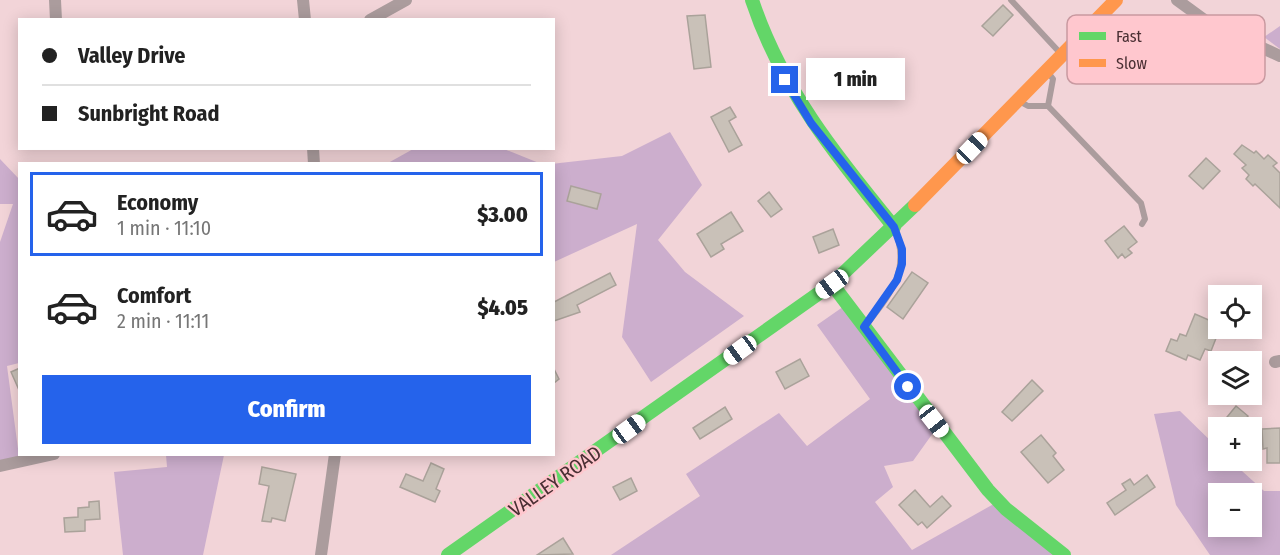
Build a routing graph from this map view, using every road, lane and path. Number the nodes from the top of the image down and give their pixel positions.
1 (55, 0) edge
2 (303, 0) edge
3 (406, 0) edge
4 (752, 0) edge
5 (1011, 0) edge
6 (1116, 0) edge
7 (1177, 0) edge
8 (1101, 15) edge
9 (1198, 15) edge
10 (56, 18) edge
11 (305, 18) edge
12 (374, 18) edge
13 (1265, 49) edge
14 (1067, 50) edge
15 (1062, 55) junction
16 (1280, 56) edge
17 (1047, 71) junction
18 (1018, 100) junction
19 (1048, 106) junction
20 (1142, 224) dead end
21 (894, 227) junction
22 (832, 284) junction
23 (864, 327) junction
24 (45, 456) edge
25 (335, 456) edge
26 (0, 466) edge
27 (321, 555) edge
28 (448, 555) edge
29 (1064, 555) edge

1 - 10 street
2 - 11 street
3 - 12 street
4 - 21 main road
5 - 15 lane
6 - 8 main road, VALLEY ROAD
7 - 9 street
13 - 16 street
14 - 15 main road, VALLEY ROAD
15 - 17 main road, VALLEY ROAD
17 - 18 main road, VALLEY ROAD
17 - 19 lane
18 - 19 lane
18 - 21 main road, VALLEY ROAD
19 - 20 lane
21 - 22 main road, VALLEY ROAD
21 - 23 lane
22 - 23 main road
22 - 28 main road, VALLEY ROAD
23 - 29 main road
24 - 26 street
25 - 27 street

